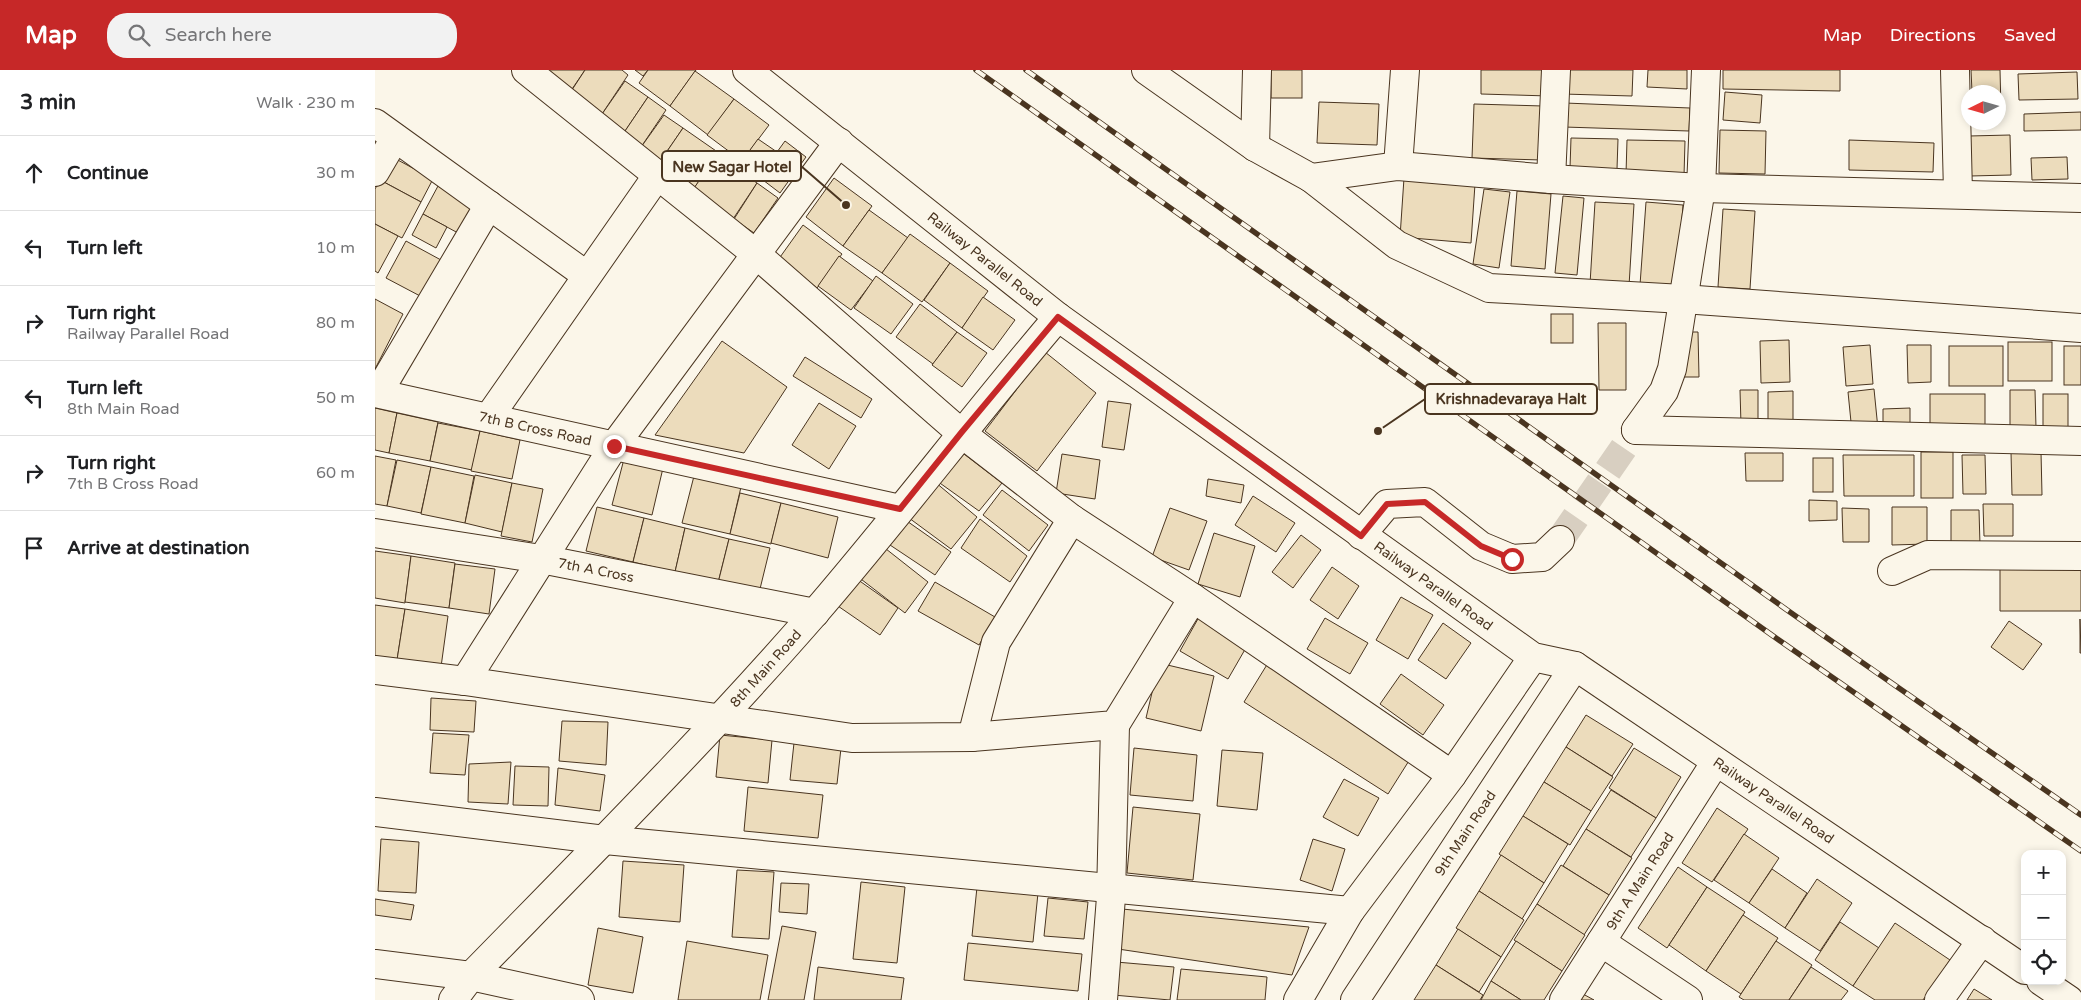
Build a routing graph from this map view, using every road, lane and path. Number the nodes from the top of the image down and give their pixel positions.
1 (526, 70) edge
2 (747, 70) edge
3 (1146, 70) edge
4 (1257, 70) edge
5 (1405, 70) edge
6 (1557, 70) edge
7 (1706, 70) edge
8 (1955, 70) edge
9 (385, 131) edge
10 (839, 142) junction
11 (1255, 147) junction
12 (1398, 166) junction
13 (375, 172) edge
14 (657, 176) junction
15 (1311, 178) junction
16 (1551, 178) junction
17 (1701, 188) junction
18 (1958, 194) junction
19 (2081, 198) edge
20 (489, 205) junction
21 (756, 254) junction
22 (587, 275) junction
23 (1683, 299) junction
24 (1058, 317) junction
25 (2081, 328) edge
26 (377, 393) edge
27 (489, 417) junction
28 (961, 433) junction
29 (2081, 441) edge
30 (614, 446) junction
31 (900, 509) junction
32 (1072, 519) junction
33 (375, 534) edge
34 (1361, 536) junction
35 (1560, 540) tunnel mouth
36 (2081, 556) edge
37 (541, 559) junction
38 (1893, 571) dead end
39 (1193, 598) junction
40 (815, 613) junction
41 (1533, 657) junction
42 (1575, 666) junction
43 (375, 670) edge
44 (465, 681) junction
45 (720, 720) junction
46 (1115, 725) junction
47 (972, 737) junction
48 (1715, 763) junction
49 (1452, 775) junction
50 (375, 812) edge
51 (605, 840) junction
52 (1110, 888) junction
53 (1350, 911) junction
54 (1982, 940) junction
55 (1601, 942) junction
56 (375, 964) edge
57 (2021, 967) edge
58 (471, 976) junction
59 (2047, 985) edge
60 (453, 1000) edge
61 (579, 1000) edge
62 (1103, 1000) edge
63 (1298, 1000) edge
64 (1355, 1000) edge
65 (1564, 1000) edge
66 (1689, 1000) edge
67 (1939, 1000) edge
68 (2069, 1000) edge

1 - 14 street
2 - 10 street, Railway Parallel Road
3 - 11 street
4 - 11 street
5 - 12 street
6 - 16 street
7 - 17 street
8 - 18 street
9 - 13 street
9 - 20 street
10 - 21 street
10 - 24 street, Railway Parallel Road
11 - 15 street
12 - 15 street
12 - 16 street
14 - 21 street
14 - 22 street
15 - 23 street
16 - 17 street
17 - 18 street
17 - 23 street
18 - 19 street
20 - 22 street
20 - 26 street
21 - 28 street
21 - 30 street
22 - 27 street
23 - 25 street
23 - 29 street
24 - 28 street, 8th Main Road
24 - 34 street, Railway Parallel Road
26 - 27 street, 7th B Cross Road
27 - 30 street, 7th B Cross Road
28 - 31 street, 8th Main Road
28 - 32 street
30 - 31 street, 7th B Cross Road
30 - 37 street
31 - 40 street, 8th Main Road
32 - 39 street
32 - 47 street
33 - 37 street, 7th A Cross
34 - 35 street
34 - 41 street, Railway Parallel Road
36 - 38 street
37 - 40 street, 7th A Cross
37 - 44 street
39 - 46 street
39 - 49 street
40 - 45 street, 8th Main Road
41 - 42 street, Railway Parallel Road
41 - 49 street
42 - 48 street, Railway Parallel Road
42 - 64 street, 9th Main Road
43 - 44 street
44 - 45 street
45 - 47 street
45 - 51 street, 8th Main Road
46 - 47 street
46 - 52 street
48 - 54 street, Railway Parallel Road
48 - 55 street, 9th A Main Road
49 - 53 street
50 - 51 street
51 - 52 street
51 - 58 street, 8th Main Road
52 - 53 street
52 - 62 street
53 - 63 street
54 - 57 street, Railway Parallel Road
54 - 67 street
55 - 65 street, 9th A Main Road
55 - 66 street
56 - 58 street
58 - 60 street, 8th Main Road
58 - 61 street
59 - 68 street

